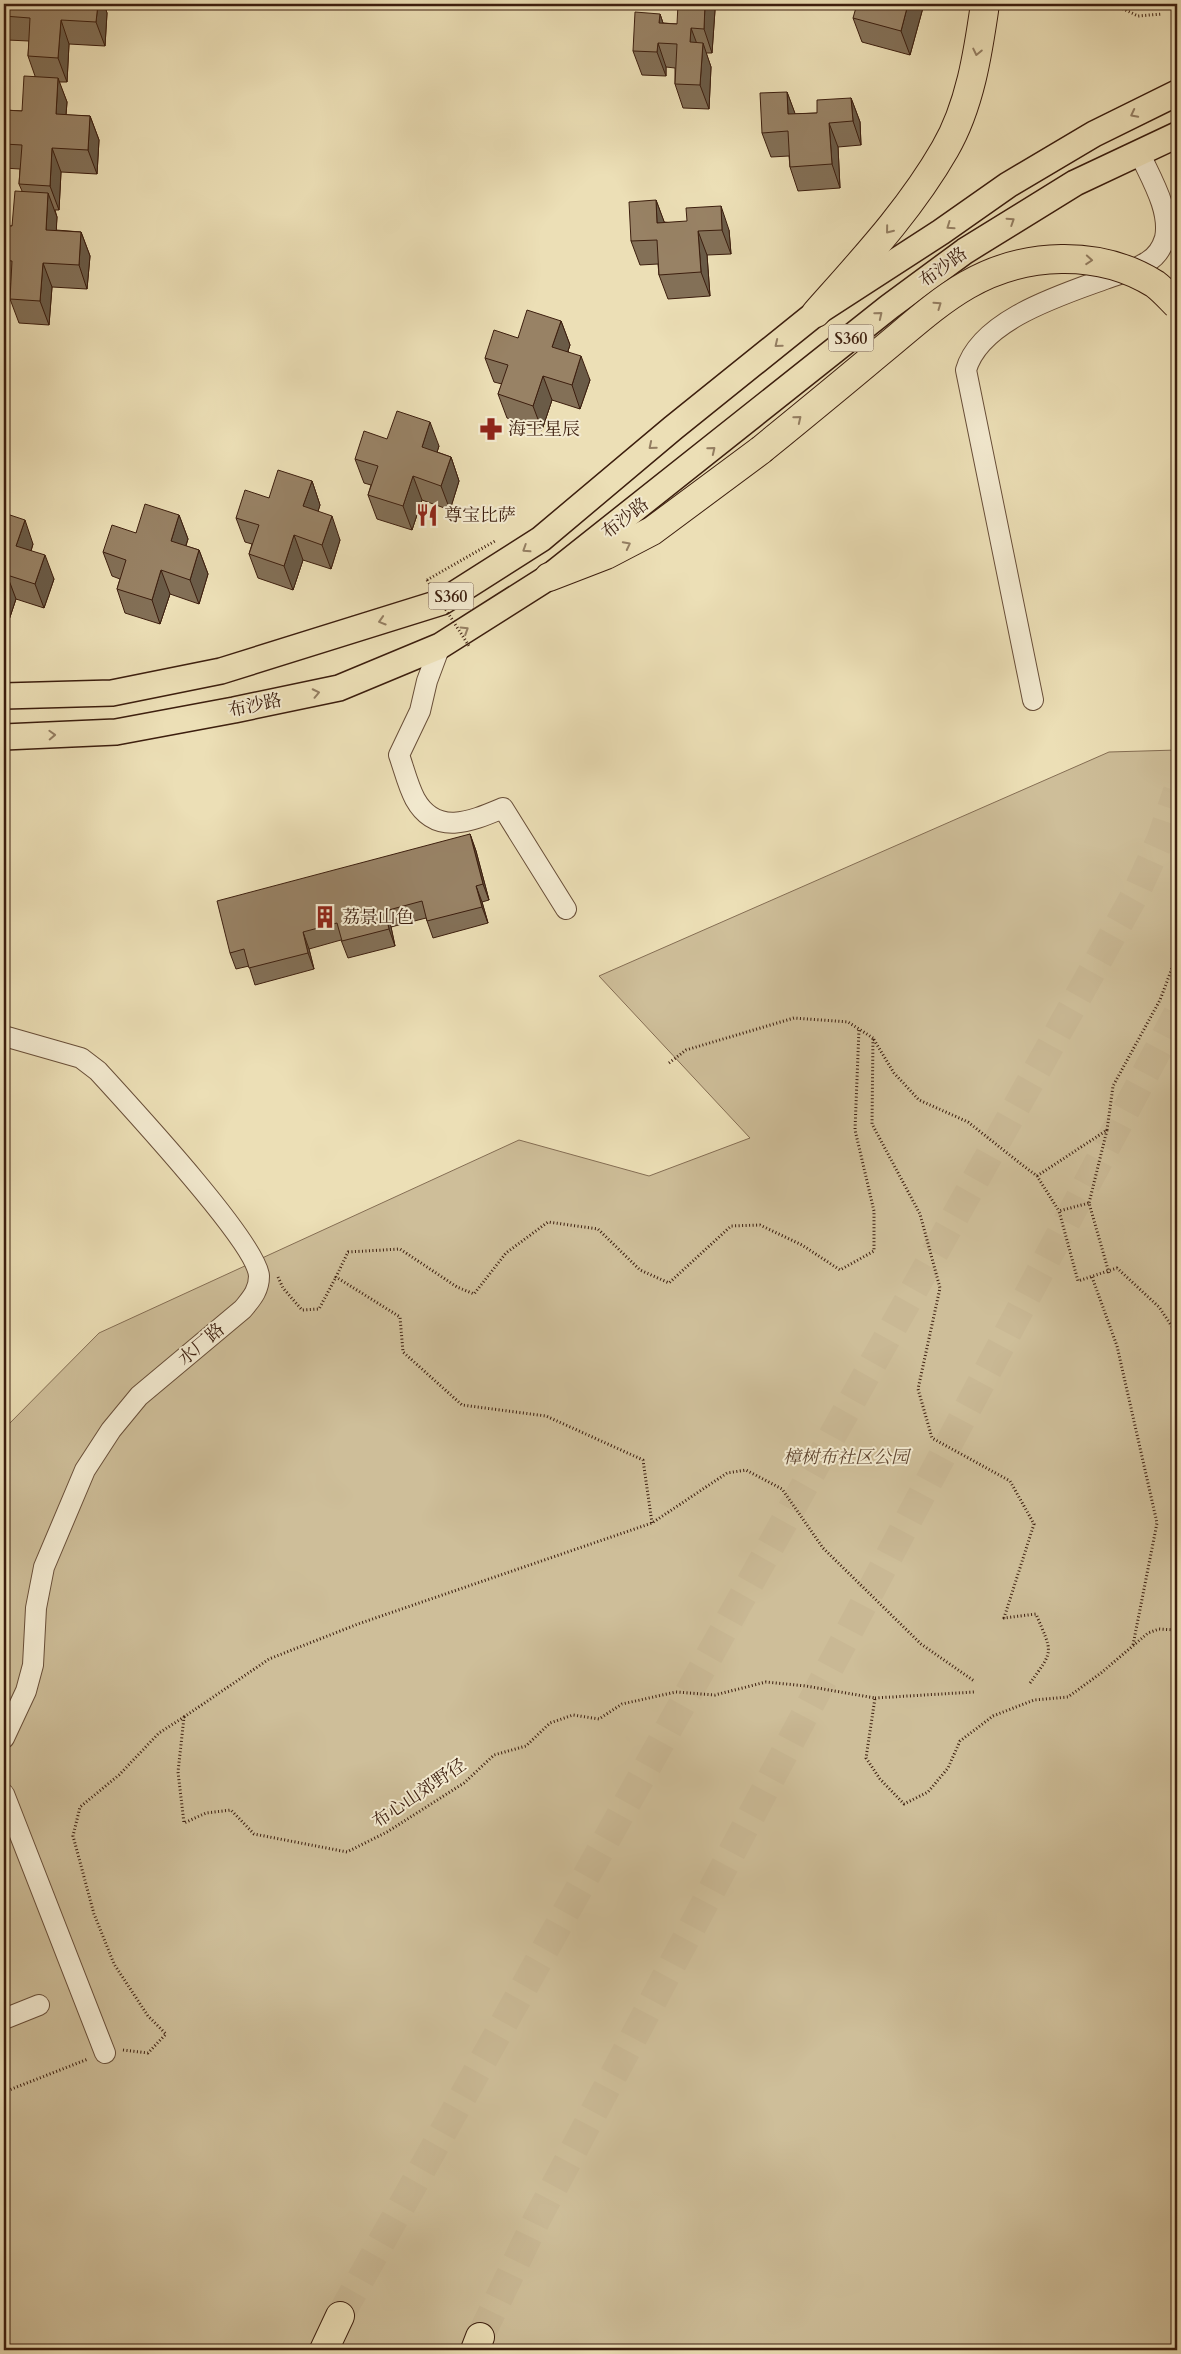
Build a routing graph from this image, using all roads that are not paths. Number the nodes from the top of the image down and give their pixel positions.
1 (985, 4) edge
2 (1177, 93) edge
3 (1177, 135) edge
4 (1139, 152) junction
5 (1177, 305) edge
6 (816, 313) junction
7 (549, 577) junction
8 (440, 646) junction
9 (4, 696) edge
10 (1032, 700) dead end
11 (4, 737) edge
12 (566, 909) dead end
13 (4, 1036) edge
14 (4, 1738) edge
15 (4, 1794) edge
16 (39, 2006) dead end
17 (4, 2019) edge
18 (104, 2053) road end
19 (340, 2316) tunnel mouth
20 (324, 2350) edge

1 -> 6 highway
2 -> 6 main road, 布沙路 / S360
3 - 4 main road, 布沙路 / S360
7 -> 4 main road, 布沙路 / S360
4 - 10 street
7 -> 5 highway, bridge
6 -> 9 main road, 布沙路 / S360
8 -> 7 main road, 布沙路 / S360
11 -> 8 main road, 布沙路 / S360
8 - 12 street
13 - 14 street, 水厂路
15 - 18 street
16 - 17 street
19 - 20 highway

